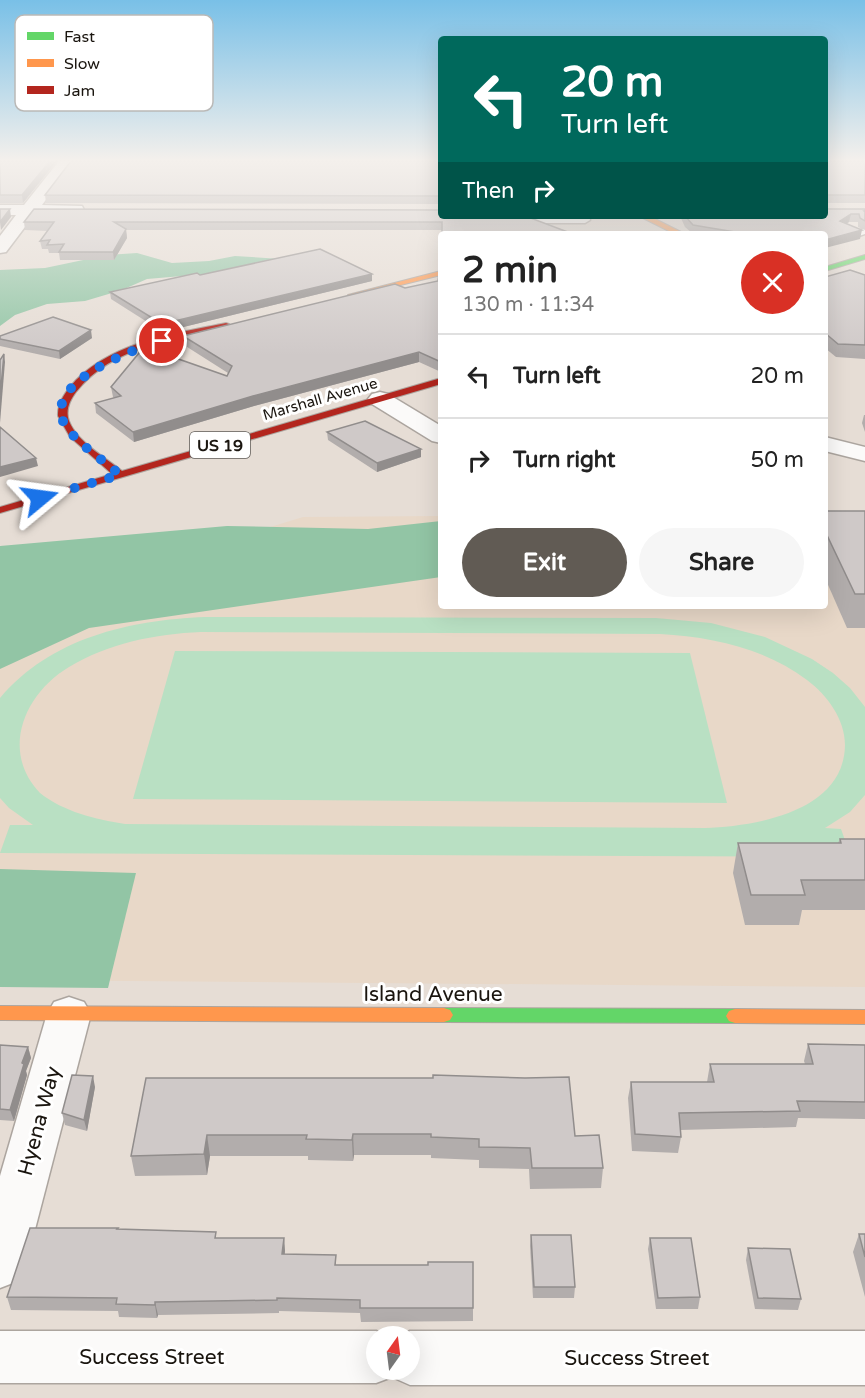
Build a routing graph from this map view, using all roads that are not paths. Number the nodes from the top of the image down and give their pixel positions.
1 (17, 226) edge
2 (0, 248) edge
3 (865, 257) edge
4 (828, 268) edge
5 (438, 274) edge
6 (336, 299) edge
7 (243, 322) edge
8 (438, 382) edge
9 (380, 399) junction
10 (438, 434) edge
11 (828, 445) edge
12 (865, 454) edge
13 (120, 475) junction
14 (0, 510) edge
15 (0, 1013) edge
16 (69, 1014) junction
17 (865, 1017) edge
18 (0, 1264) edge
19 (0, 1357) edge
20 (366, 1358) edge
21 (420, 1358) edge
22 (865, 1358) edge

1 - 2 street
3 - 4 street
5 - 6 street
7 - 13 street
8 - 9 street, Marshall Avenue / US 19
9 - 10 street
9 - 13 street, Marshall Avenue / US 19
11 - 12 street
13 - 14 street, Marshall Avenue / US 19
15 - 16 street, Island Avenue
16 - 17 street, Island Avenue
16 - 18 street, Hyena Way
19 - 20 street, Success Street
21 - 22 street, Success Street

